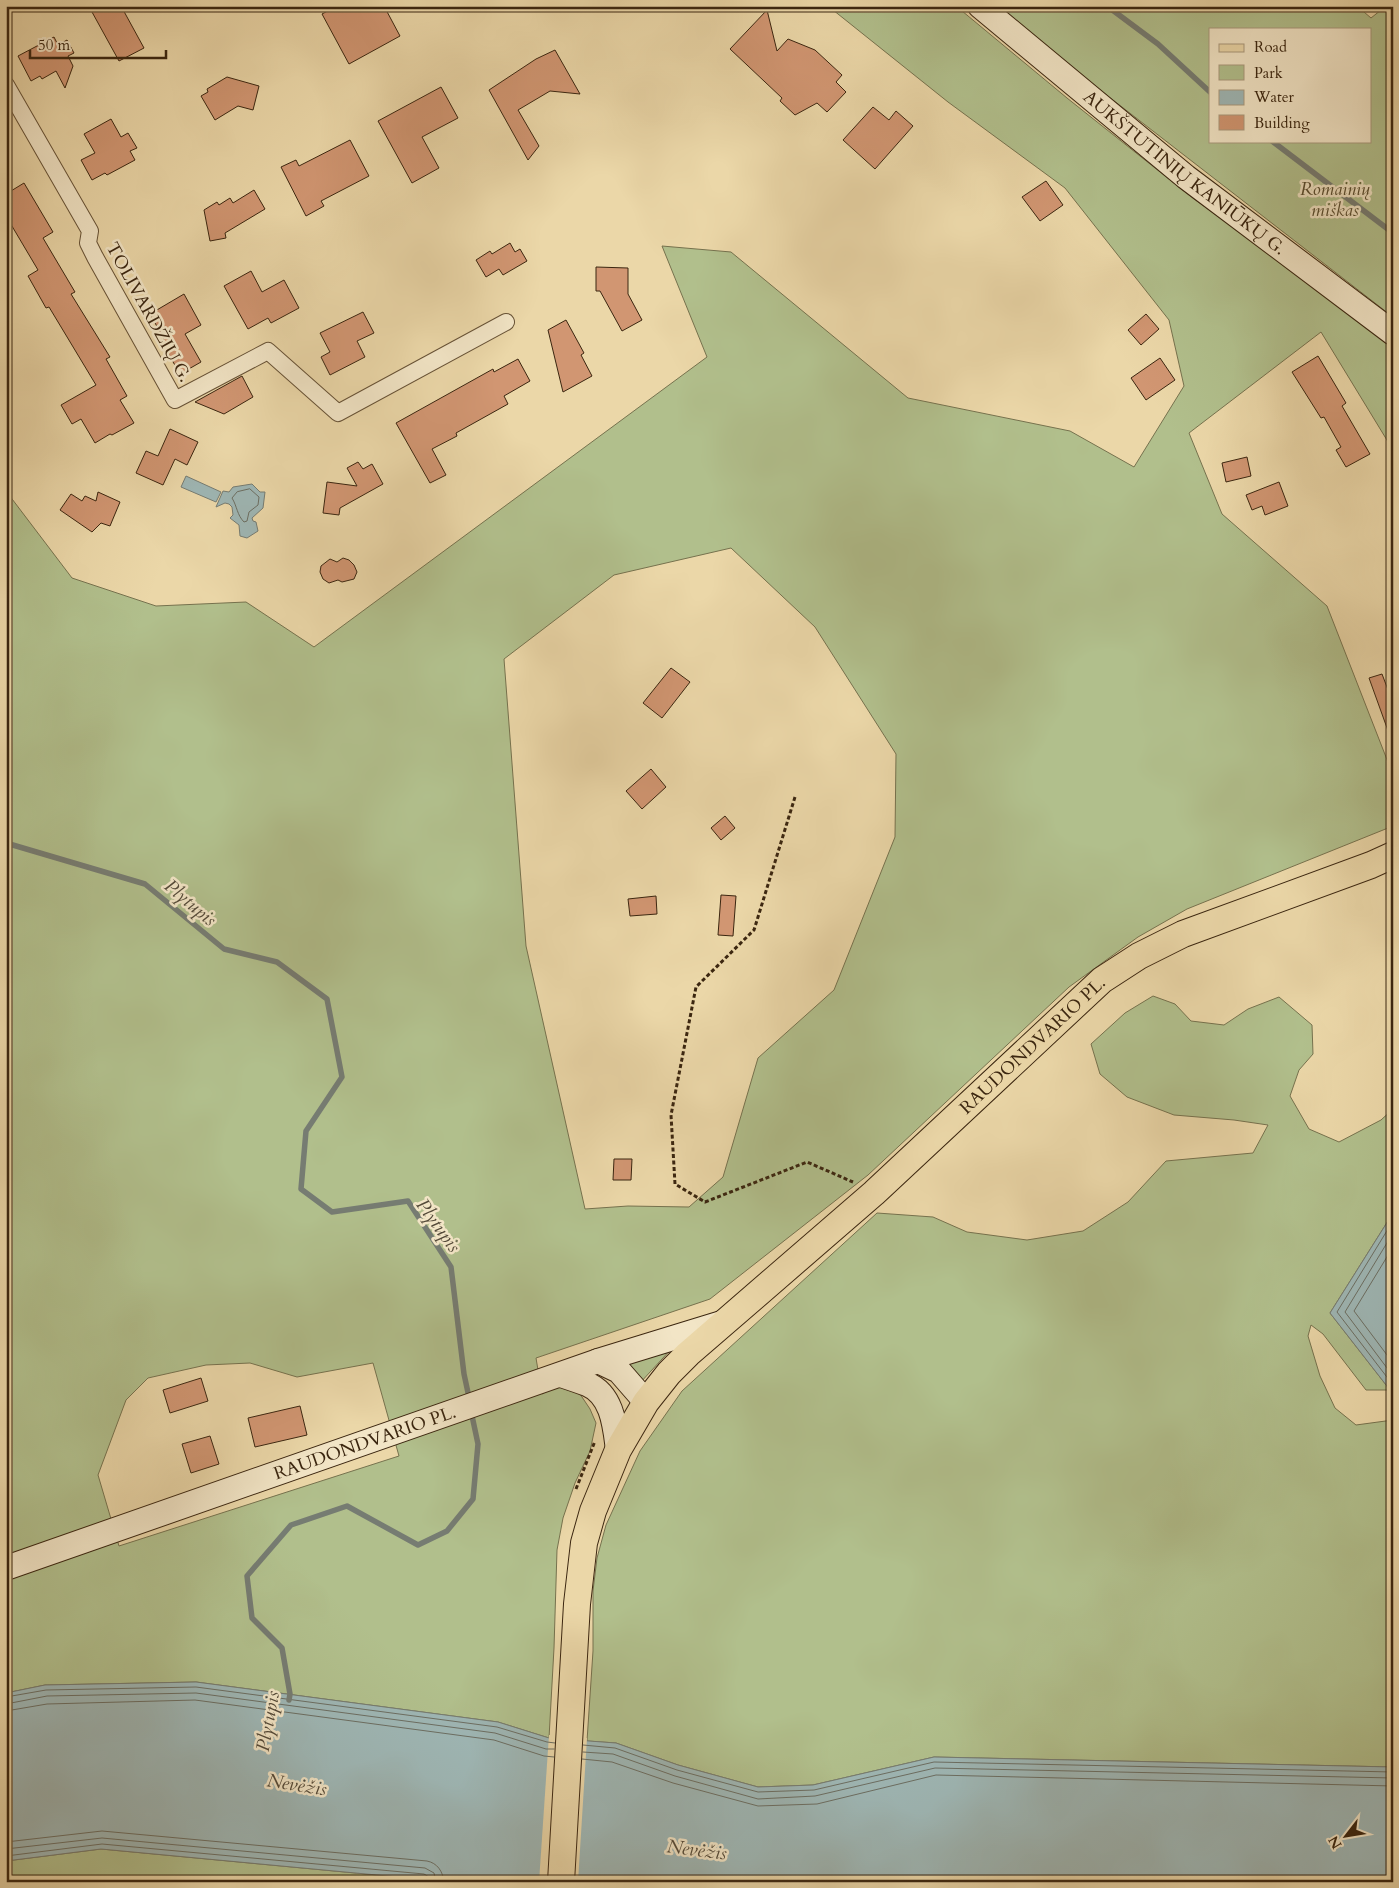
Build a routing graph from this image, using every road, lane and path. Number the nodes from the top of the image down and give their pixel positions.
1 (980, 6) edge
2 (6, 85) edge
3 (506, 322) dead end
4 (1393, 333) edge
5 (795, 797) dead end
6 (1393, 855) edge
7 (874, 1193) junction
8 (725, 1322) junction
9 (598, 1361) junction
10 (561, 1375) junction
11 (606, 1401) junction
12 (646, 1402) junction
13 (618, 1450) junction
14 (6, 1568) edge
15 (561, 1882) edge

1 - 4 main road, AUKŠTUTINIŲ KANIŪKŲ G.
2 - 3 street, TOLIVARDŽIŲ G.
5 - 7 path
6 - 7 main road, RAUDONDVARIO PL.
7 - 8 main road, RAUDONDVARIO PL.
8 - 9 main road, RAUDONDVARIO PL.
8 - 12 main road, RAUDONDVARIO PL.
9 - 10 main road, RAUDONDVARIO PL.
9 - 12 main road
10 - 11 main road
10 - 14 main road, RAUDONDVARIO PL.
11 - 12 main road
11 - 13 main road
12 - 13 main road, RAUDONDVARIO PL.
13 - 15 main road, RAUDONDVARIO PL.

